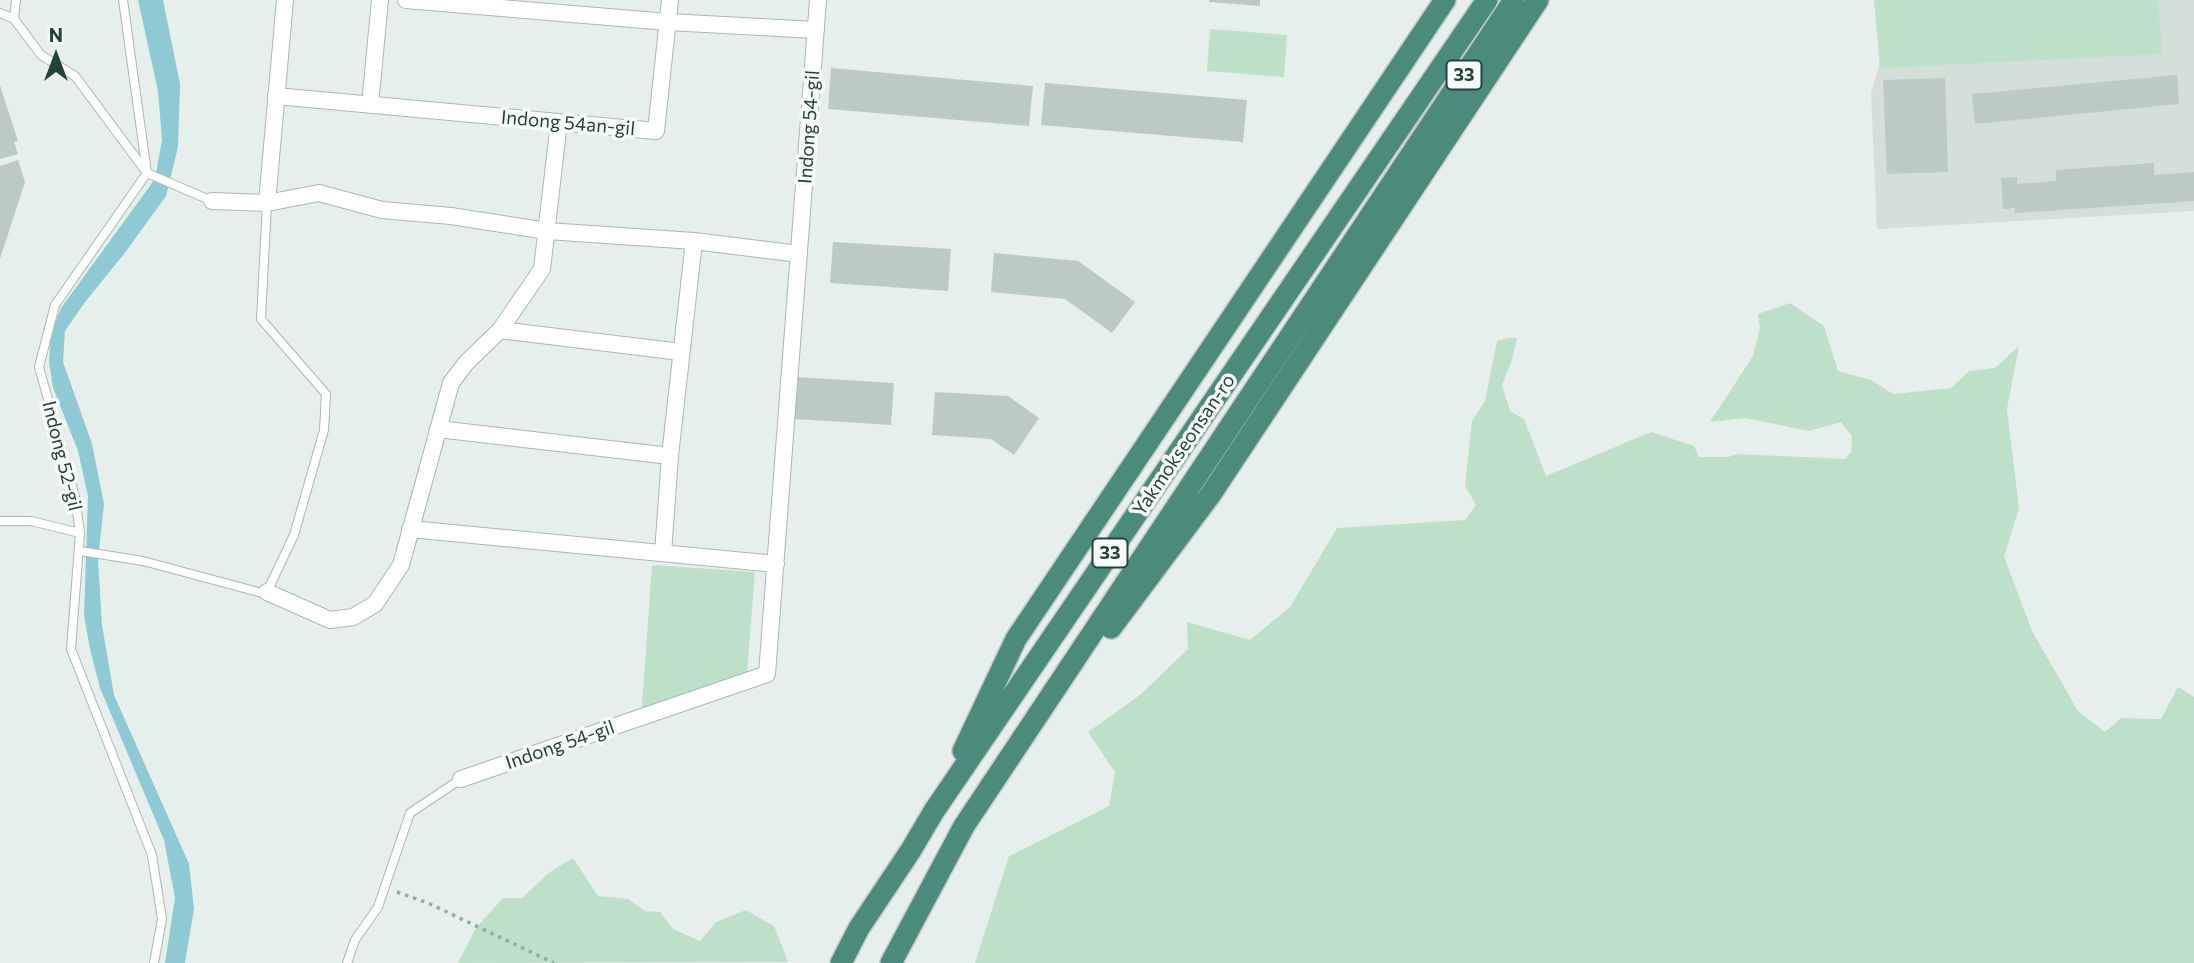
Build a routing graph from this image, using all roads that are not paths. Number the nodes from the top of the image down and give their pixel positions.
1 (16, 0) edge
2 (123, 0) edge
3 (285, 0) edge
4 (380, 0) edge
5 (406, 0) edge
6 (670, 0) edge
7 (818, 0) edge
8 (1445, 0) edge
9 (1487, 0) edge
10 (1514, 0) edge
11 (1538, 0) edge
12 (0, 13) edge
13 (14, 19) junction
14 (668, 22) junction
15 (816, 30) junction
16 (276, 96) junction
17 (370, 105) junction
18 (559, 122) junction
19 (147, 173) junction
20 (212, 201) joint
21 (267, 203) junction
22 (547, 231) junction
23 (694, 241) junction
24 (799, 254) junction
25 (500, 330) junction
26 (681, 352) junction
27 (438, 429) junction
28 (670, 456) junction
29 (0, 521) edge
30 (410, 528) junction
31 (80, 533) junction
32 (80, 551) junction
33 (663, 553) junction
34 (776, 564) junction
35 (267, 592) junction
36 (461, 779) joint
37 (934, 811) junction
38 (964, 826) junction
39 (154, 963) edge
40 (347, 963) edge
41 (841, 963) edge
42 (891, 963) edge

1 - 13 lane
2 - 19 lane
3 - 16 street
4 - 17 street
5 - 14 street
6 - 14 street, Indong 54an-gil
7 - 15 street, Indong 54-gil
8 - 37 highway
9 - 37 highway, Yakmokseonsan-ro / 33
10 - 38 highway, Yakmokseonsan-ro / 33
11 - 38 highway
12 - 13 lane
13 - 19 lane
14 - 15 street
14 - 18 street, Indong 54an-gil
15 - 24 street, Indong 54-gil
16 - 17 street, Indong 54an-gil
16 - 21 street
17 - 18 street, Indong 54an-gil
18 - 22 street
19 - 20 lane
19 - 31 lane, Indong 52-gil
20 - 21 street
21 - 22 street
21 - 35 lane
22 - 23 street
22 - 25 street
23 - 24 street
23 - 26 street
24 - 34 street, Indong 54-gil
25 - 26 street
25 - 27 street
26 - 28 street
27 - 28 street
27 - 30 street
28 - 33 street
29 - 31 lane
30 - 33 street
30 - 35 street
31 - 32 lane, Indong 52-gil
32 - 35 lane
32 - 39 lane, Indong 52-gil
33 - 34 street
34 - 36 street, Indong 54-gil
36 - 40 lane, Indong 54-gil
37 - 41 highway, Yakmokseonsan-ro / 33
38 - 42 highway, Yakmokseonsan-ro / 33

